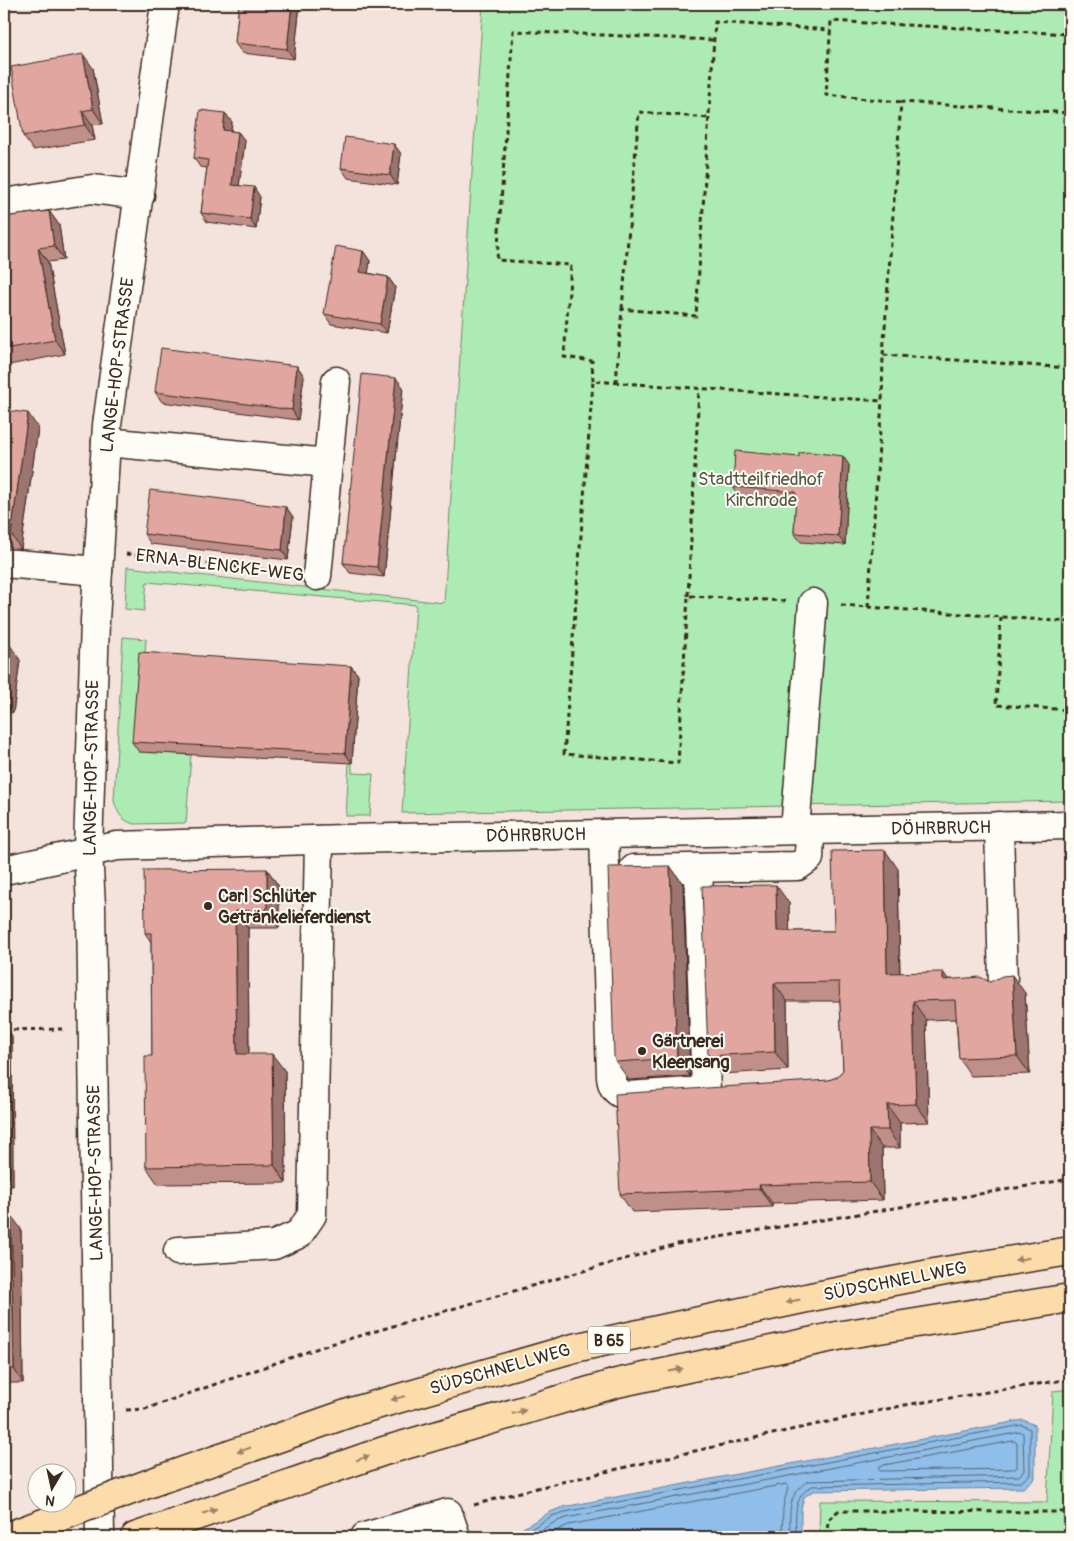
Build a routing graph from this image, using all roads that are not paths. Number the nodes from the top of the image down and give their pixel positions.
1 (165, 4) edge
2 (140, 195) junction
3 (4, 203) edge
4 (336, 381) dead end
5 (106, 442) junction
6 (328, 464) junction
7 (99, 561) junction
8 (4, 563) edge
9 (317, 576) road end
10 (813, 603) road end
11 (1070, 825) edge
12 (999, 826) junction
13 (802, 830) junction
14 (604, 834) junction
15 (319, 840) junction
16 (88, 851) junction
17 (698, 868) junction
18 (4, 870) edge
19 (605, 870) junction
20 (1003, 984) edge
21 (735, 1089) edge
22 (706, 1091) junction
23 (178, 1251) dead end
24 (1070, 1251) edge
25 (1070, 1298) edge
26 (452, 1525) edge
27 (6, 1537) edge
28 (100, 1537) edge
29 (135, 1537) edge
30 (365, 1537) edge

1 - 2 street, LANGE-HOP-STRASSE
2 - 3 street
2 - 5 street, LANGE-HOP-STRASSE
4 - 6 street, ERNA-BLENCKE-WEG
5 - 6 street
5 - 7 street, LANGE-HOP-STRASSE
6 - 9 street, ERNA-BLENCKE-WEG
7 - 8 street
7 - 16 street, LANGE-HOP-STRASSE
10 - 13 street
11 - 12 street, DÖHRBRUCH
12 - 13 street, DÖHRBRUCH
12 - 20 street
13 - 14 street, DÖHRBRUCH
13 - 17 street
14 - 15 street, DÖHRBRUCH
14 - 19 street
15 - 16 street, DÖHRBRUCH
15 - 23 street
16 - 18 street, DÖHRBRUCH
16 - 28 street, LANGE-HOP-STRASSE
17 - 19 street
17 - 22 street
19 - 22 street
21 - 22 street
24 -> 27 highway, SÜDSCHNELLWEG / B 65, bridge
29 -> 25 highway, B 65
26 - 30 street

